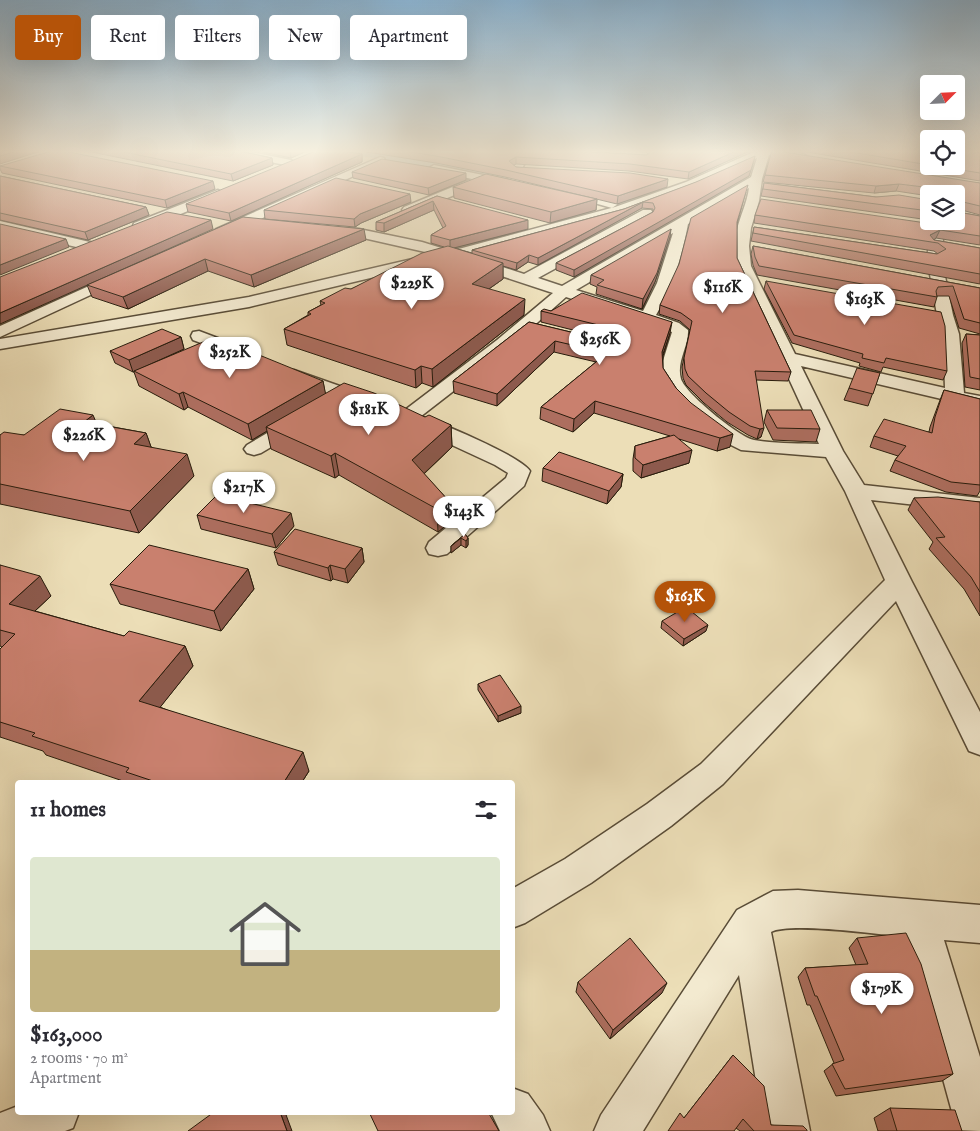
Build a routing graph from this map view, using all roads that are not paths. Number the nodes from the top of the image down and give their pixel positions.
1 (189, 203) edge
2 (286, 203) edge
3 (426, 203) edge
4 (448, 203) edge
5 (595, 203) edge
6 (604, 203) edge
7 (640, 203) edge
8 (667, 203) edge
9 (730, 203) edge
10 (757, 203) edge
11 (454, 204) edge
12 (623, 209) junction
13 (148, 210) dead end
14 (167, 214) junction
15 (394, 216) edge
16 (186, 218) edge
17 (276, 221) edge
18 (521, 221) edge
19 (243, 222) junction
20 (213, 223) dead end
21 (682, 223) junction
22 (0, 225) edge
23 (316, 225) edge
24 (550, 229) junction
25 (935, 230) edge
26 (124, 232) edge
27 (205, 238) edge
28 (954, 247) edge
29 (935, 250) junction
30 (71, 254) edge
31 (456, 254) junction
32 (916, 254) edge
33 (133, 270) edge
34 (530, 276) junction
35 (920, 279) edge
36 (939, 283) junction
37 (955, 286) edge
38 (568, 288) junction
39 (62, 303) junction
40 (925, 311) edge
41 (651, 312) junction
42 (945, 315) junction
43 (113, 325) junction
44 (524, 326) junction
45 (543, 330) edge
46 (0, 332) edge
47 (951, 334) junction
48 (970, 337) edge
49 (204, 343) edge
50 (0, 344) edge
51 (251, 358) edge
52 (788, 358) junction
53 (278, 369) edge
54 (955, 395) junction
55 (980, 402) edge
56 (329, 405) junction
57 (393, 412) junction
58 (254, 449) dead end
59 (833, 451) junction
60 (856, 491) junction
61 (980, 504) edge
62 (438, 548) dead end
63 (899, 582) junction
64 (973, 712) edge
65 (980, 742) edge
66 (515, 908) edge
67 (918, 918) junction
68 (750, 922) junction
69 (980, 924) edge
70 (515, 1114) edge
71 (50, 1115) edge
72 (980, 1130) edge
73 (11, 1131) edge
74 (527, 1131) edge
75 (617, 1131) edge
76 (787, 1131) edge

1 - 14 street
2 - 19 street
3 - 15 street
4 - 11 street
5 - 12 street
6 - 12 street
7 - 12 street
8 - 34 street
9 - 21 street
10 - 52 street
12 - 24 street
13 - 14 street
14 - 16 street
14 - 26 street
17 - 19 street
18 - 24 street
19 - 20 street
19 - 27 street
21 - 38 street
21 - 41 street
22 - 30 street
23 - 31 street
24 - 31 street
25 - 29 street
28 - 29 street
29 - 32 street
29 - 36 street
31 - 34 street
31 - 43 street
33 - 39 street
34 - 38 street
35 - 36 street
36 - 37 street
36 - 42 street
38 - 41 street
38 - 44 street
39 - 43 street
39 - 46 street
40 - 42 street
41 - 59 street
42 - 47 street
43 - 50 street
44 - 45 street
44 - 57 street
47 - 48 street
47 - 54 street
49 - 51 street
52 - 54 street
52 - 59 street
53 - 56 street
54 - 55 street
56 - 57 street
56 - 58 street
57 - 62 street
59 - 60 street
60 - 61 street
60 - 63 street
63 - 64 street
63 - 66 street
64 - 65 street
67 - 68 street
67 - 69 street
67 - 72 street
68 - 75 street
68 - 76 street
70 - 74 street
71 - 73 street

